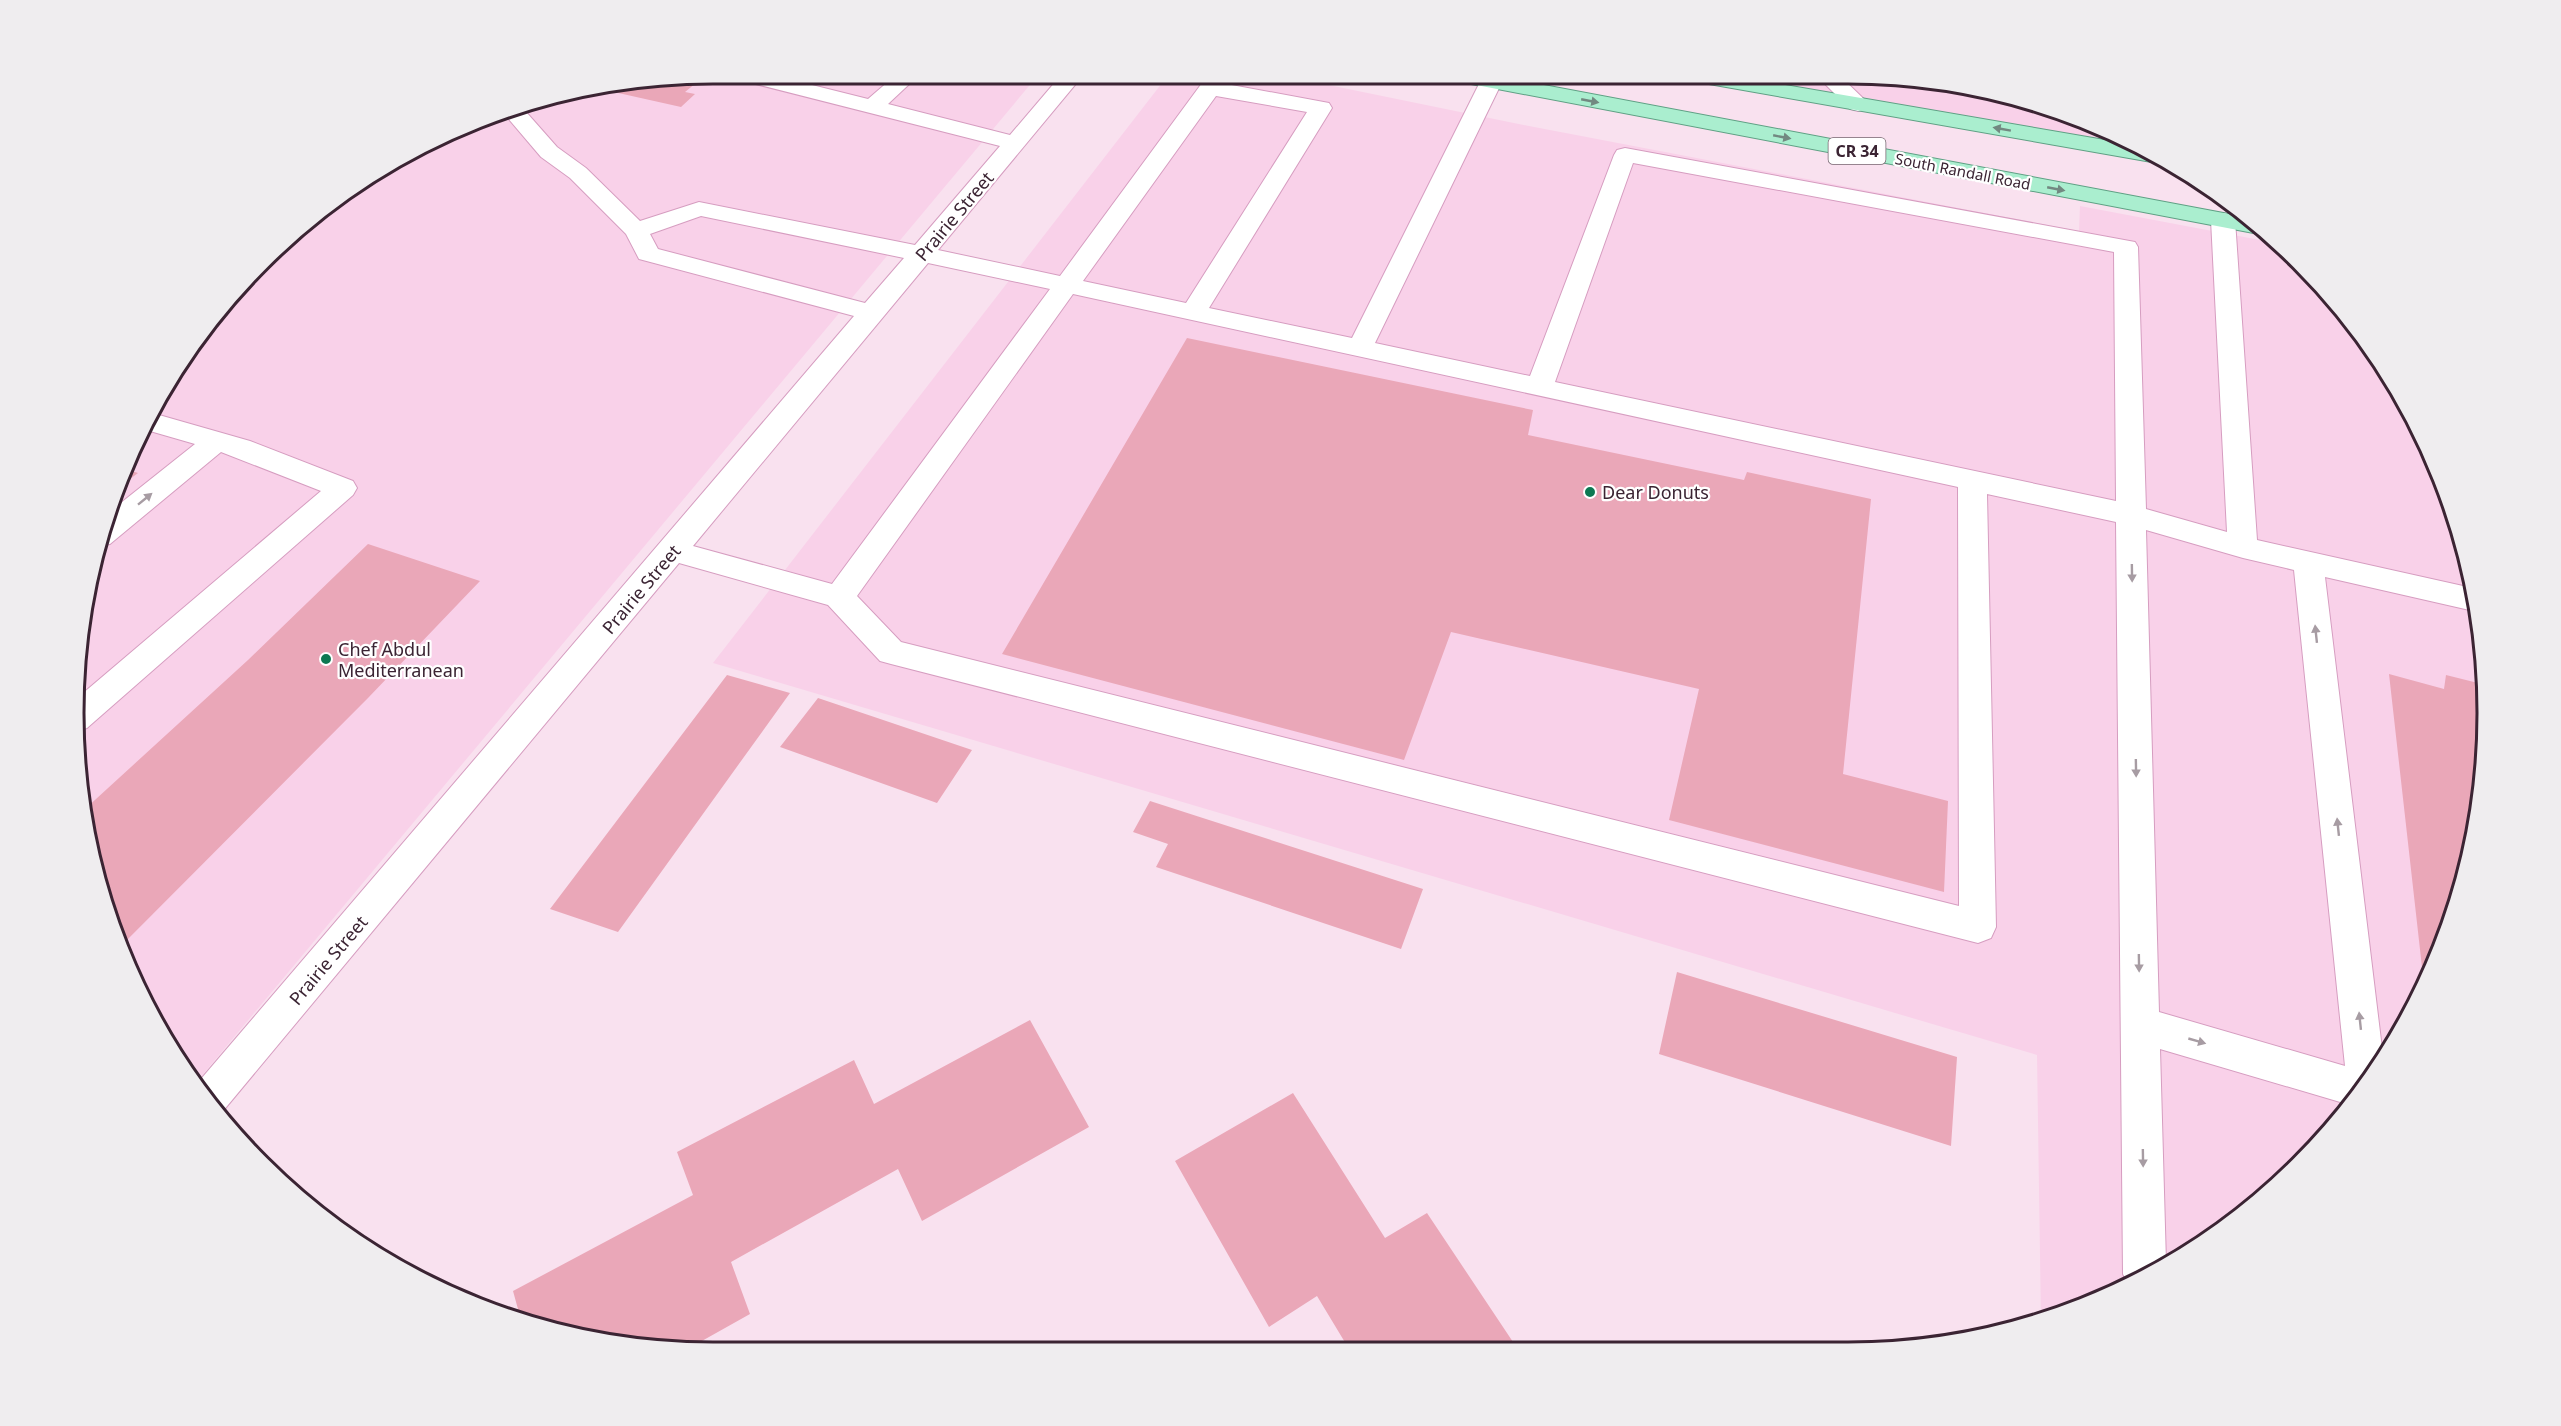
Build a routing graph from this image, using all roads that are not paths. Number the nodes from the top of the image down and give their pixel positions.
1 (783, 84) edge
2 (898, 84) edge
3 (1065, 84) edge
4 (1490, 84) edge
5 (1502, 84) edge
6 (1744, 84) edge
7 (1837, 84) edge
8 (1858, 104) junction
9 (872, 107) junction
10 (517, 115) edge
11 (1016, 143) junction
12 (2130, 151) edge
13 (2223, 220) junction
14 (2243, 224) edge
15 (636, 231) junction
16 (922, 254) junction
17 (1066, 285) junction
18 (1193, 312) junction
19 (872, 313) junction
20 (1360, 348) junction
21 (1539, 387) junction
22 (155, 423) edge
23 (217, 441) junction
24 (1972, 480) junction
25 (2131, 515) junction
26 (113, 525) edge
27 (2243, 547) junction
28 (673, 551) junction
29 (2308, 561) junction
30 (839, 597) junction
31 (2466, 598) edge
32 (84, 711) edge
33 (2140, 1025) junction
34 (2365, 1070) edge
35 (2353, 1087) edge
36 (213, 1095) edge
37 (2145, 1267) edge

1 - 9 street
2 - 9 street
3 - 11 street, Prairie Street
4 - 20 street
5 -> 13 main road, South Randall Road / CR 34
6 - 8 main road
7 - 8 street
12 -> 8 main road
9 - 11 street
10 - 15 street
11 - 16 street, Prairie Street
13 - 14 main road, South Randall Road / CR 34
13 - 27 street
15 - 16 street
15 - 19 street
16 - 17 street
16 - 19 street, Prairie Street
17 - 18 street
17 - 18 street
17 - 30 street
18 - 20 street
19 - 28 street, Prairie Street
20 - 21 street
21 - 24 street
21 - 25 street
22 - 23 street
26 -> 23 street
23 - 32 street
24 - 25 street
24 - 30 street
25 - 27 street
25 -> 33 street
27 - 29 street
28 - 30 street
28 - 36 street, Prairie Street
29 - 31 street
34 -> 29 street
33 -> 35 street
33 -> 37 street

